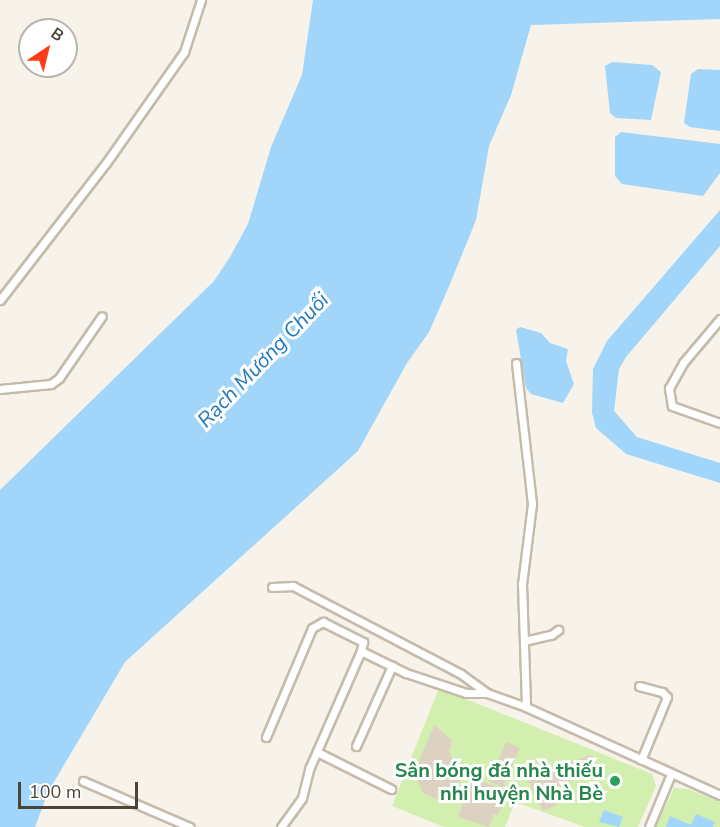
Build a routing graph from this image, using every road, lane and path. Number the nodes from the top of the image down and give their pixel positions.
1 (201, 0) edge
2 (0, 300) edge
3 (102, 316) dead end
4 (720, 319) edge
5 (516, 363) dead end
6 (0, 389) edge
7 (720, 423) edge
8 (272, 587) dead end
9 (558, 630) dead end
10 (524, 641) junction
11 (362, 651) junction
12 (392, 666) junction
13 (639, 686) dead end
14 (487, 693) junction
15 (526, 707) junction
16 (266, 737) dead end
17 (356, 746) dead end
18 (317, 752) junction
19 (641, 760) junction
20 (671, 774) junction
21 (83, 781) dead end
22 (391, 789) dead end
23 (720, 795) edge
24 (190, 827) edge
25 (281, 827) edge
26 (649, 827) edge

1 - 2 street
3 - 6 street
4 - 7 street
5 - 10 street
8 - 14 street
9 - 10 street
10 - 15 street
11 - 12 street
11 - 16 street
11 - 18 street
12 - 14 street
12 - 17 street
13 - 19 street
14 - 15 street
15 - 19 street
18 - 22 street
18 - 25 street
19 - 20 street
20 - 23 street
20 - 26 street
21 - 24 street

